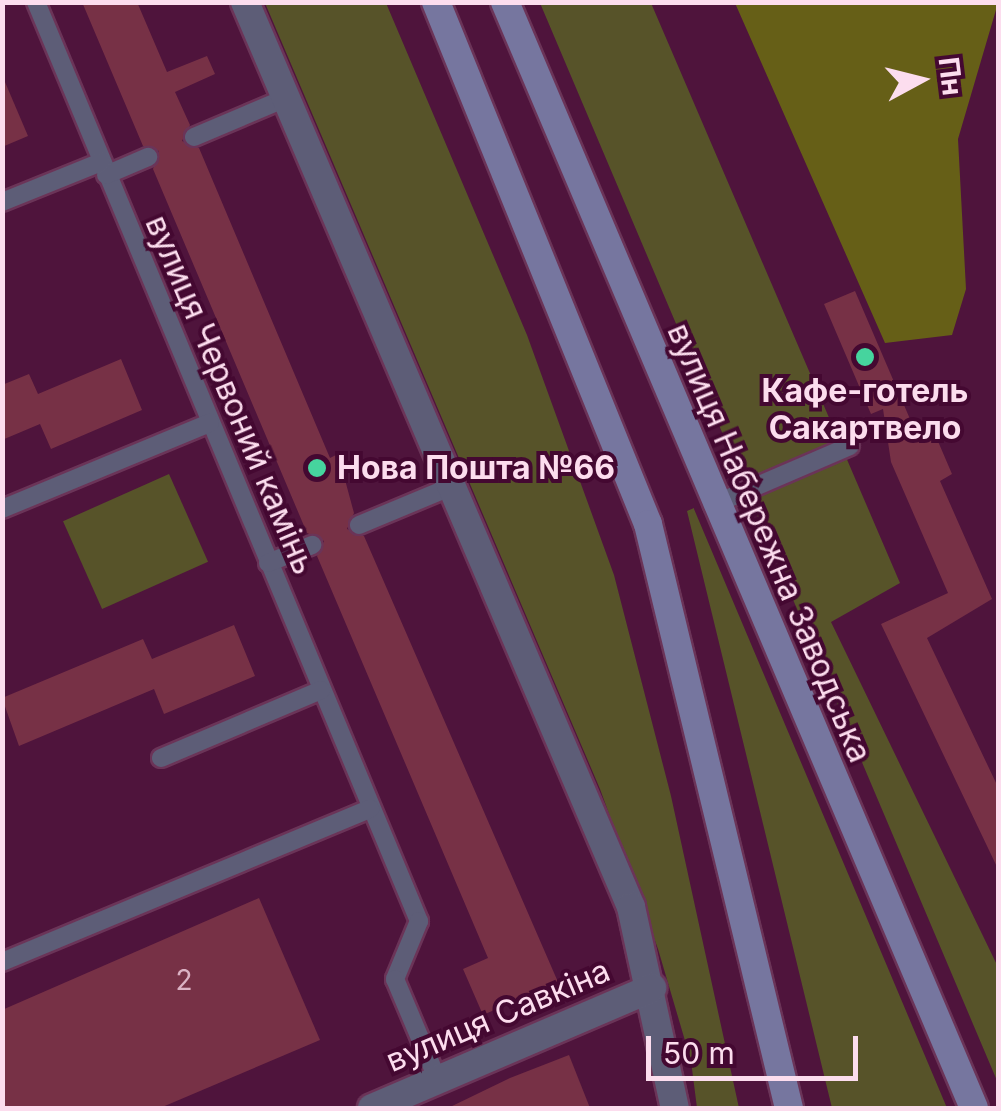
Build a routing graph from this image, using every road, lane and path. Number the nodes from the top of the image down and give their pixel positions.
1 (36, 2) edge
2 (245, 2) edge
3 (436, 2) edge
4 (505, 2) edge
5 (286, 98) junction
6 (194, 137) dead end
7 (148, 157) dead end
8 (104, 168) junction
9 (2, 202) edge
10 (210, 424) junction
11 (850, 446) dead end
12 (455, 485) junction
13 (713, 505) junction
14 (2, 509) edge
15 (359, 525) dead end
16 (312, 544) dead end
17 (268, 564) junction
18 (321, 690) junction
19 (161, 758) dead end
20 (370, 810) junction
21 (2, 962) edge
22 (652, 988) junction
23 (427, 1092) edge
24 (372, 1108) edge
25 (675, 1108) edge
26 (790, 1108) edge
27 (974, 1108) edge

1 - 8 lane, вулиця Червоний камінь
2 - 5 street
3 - 26 main road
4 - 13 main road, вулиця Набережна Заводська
5 - 6 lane
5 - 12 street
7 - 8 lane
8 - 9 lane
8 - 10 lane, вулиця Червоний камінь
10 - 14 lane
10 - 17 lane, вулиця Червоний камінь
11 - 13 lane
12 - 15 lane
12 - 22 street
13 - 27 main road, вулиця Набережна Заводська
16 - 17 lane
17 - 18 lane, вулиця Червоний камінь
18 - 19 lane
18 - 20 lane, вулиця Червоний камінь
20 - 21 lane
20 - 23 lane, вулиця Червоний камінь
22 - 23 street, вулиця Савкіна
22 - 25 street
23 - 24 street, вулиця Савкіна

